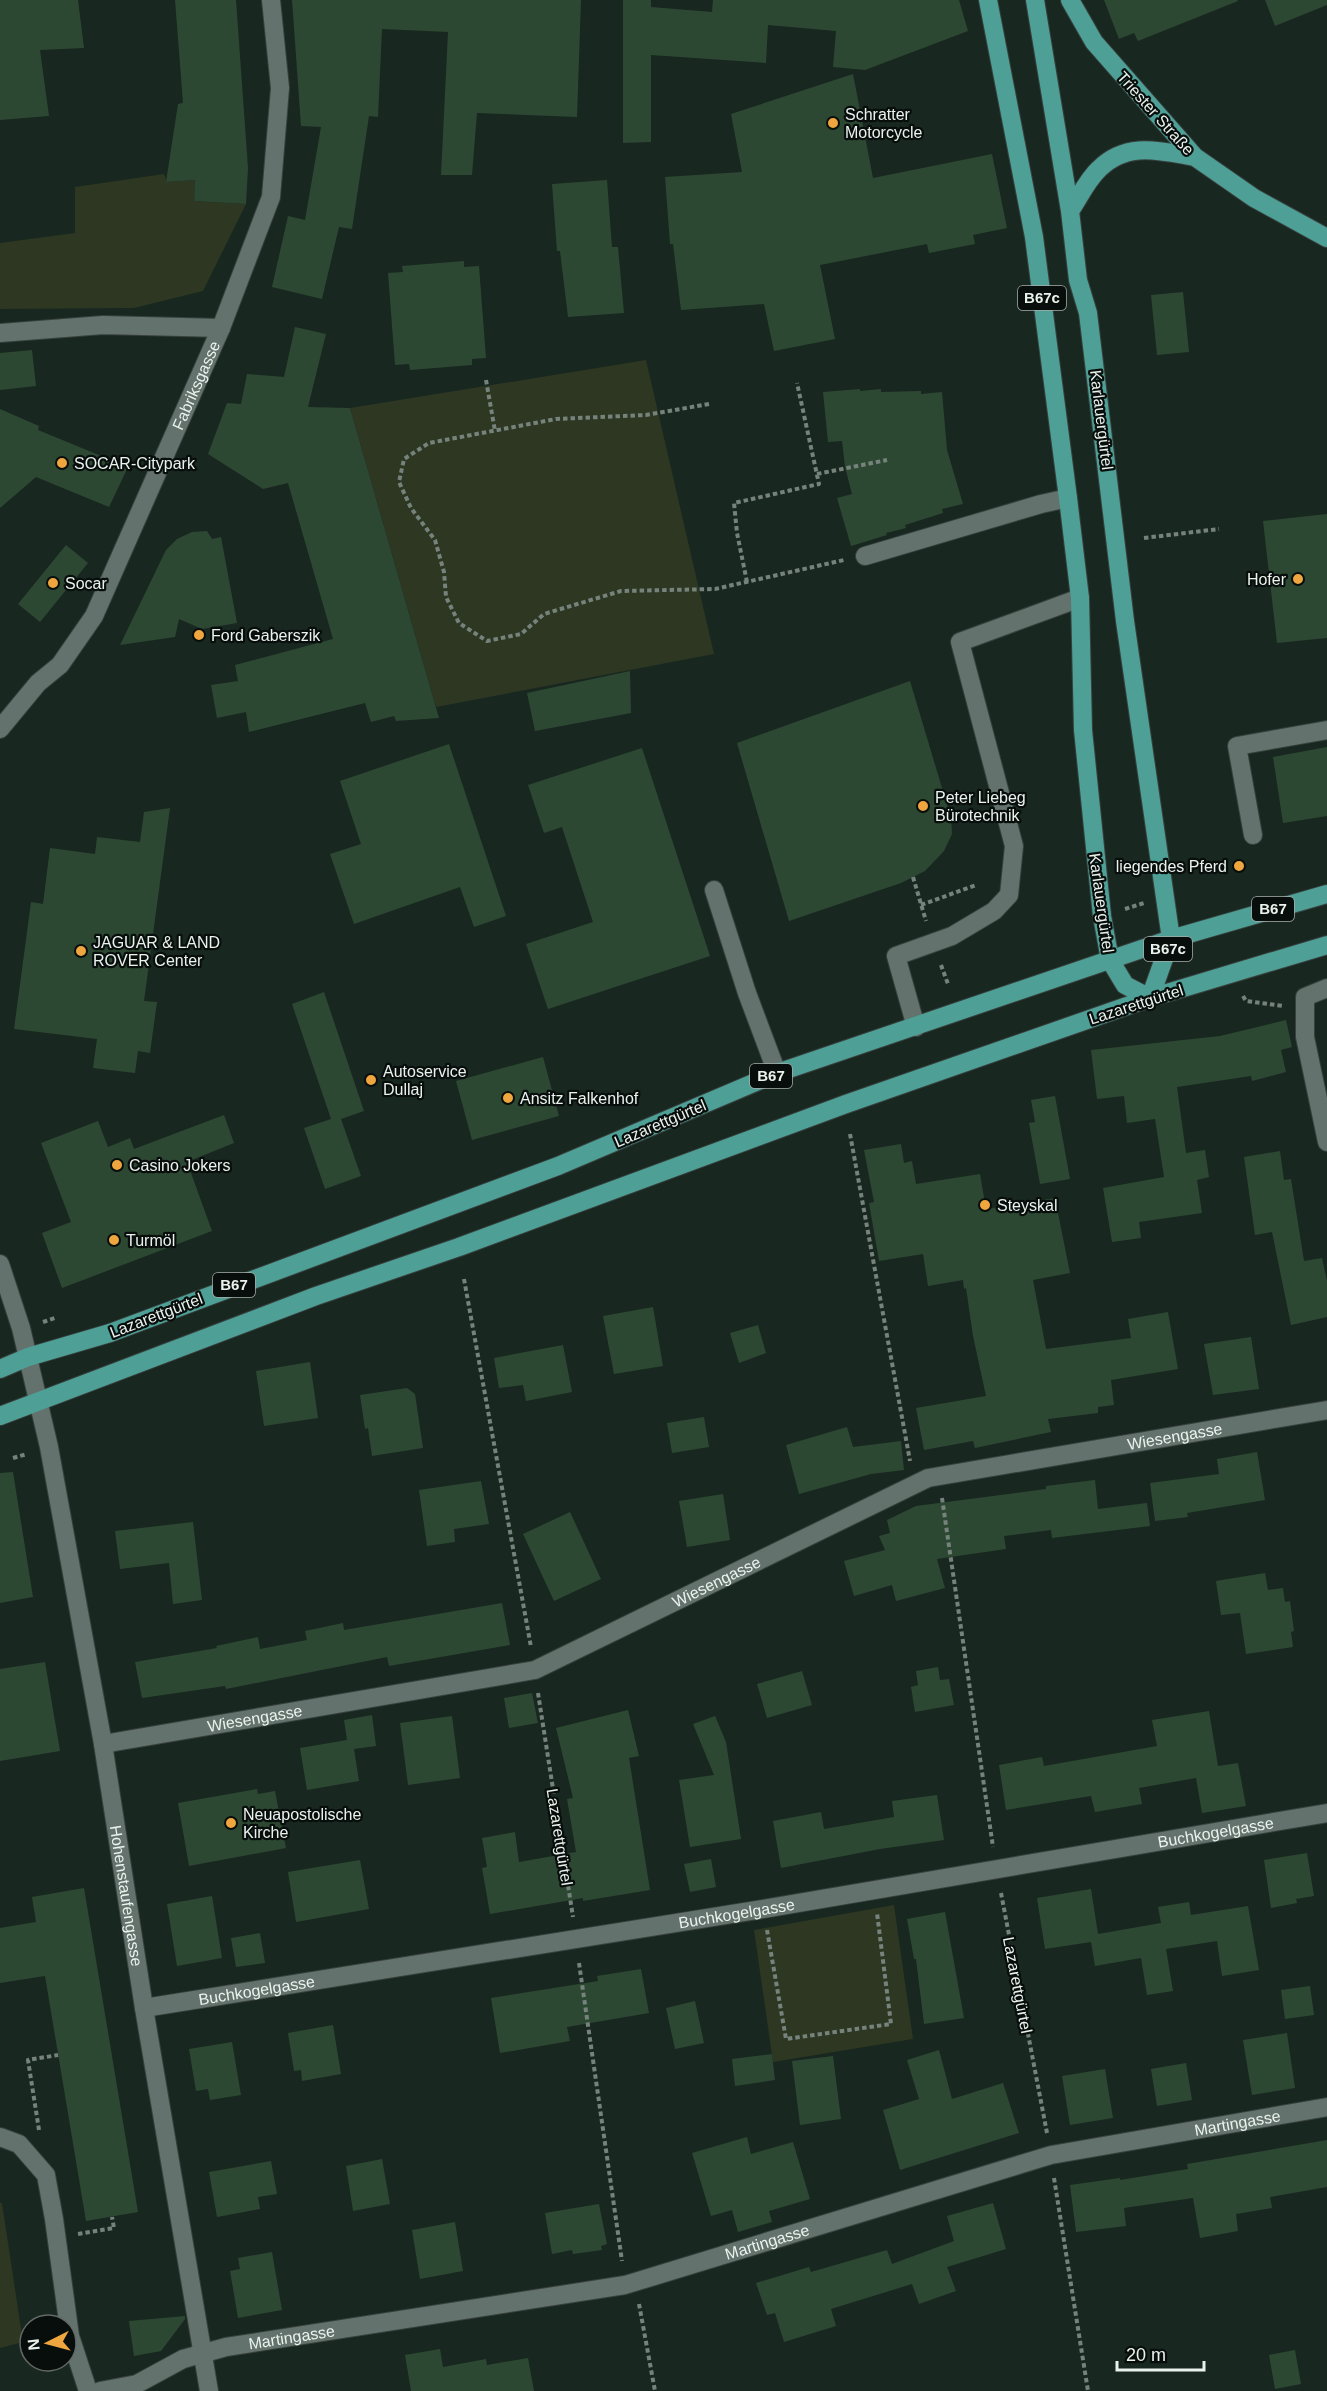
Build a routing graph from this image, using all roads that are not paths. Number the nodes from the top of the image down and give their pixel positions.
1 (271, 0) edge
2 (988, 0) edge
3 (1035, 0) edge
4 (1070, 0) edge
5 (1195, 157) junction
6 (1070, 212) junction
7 (1327, 238) edge
8 (220, 328) junction
9 (0, 333) edge
10 (1068, 498) junction
11 (865, 556) road end
12 (1080, 598) junction
13 (0, 729) edge
14 (1327, 730) edge
15 (1253, 835) dead end
16 (714, 890) dead end
17 (1327, 894) edge
18 (1171, 939) junction
19 (1327, 945) edge
20 (1110, 960) junction
21 (1327, 988) edge
22 (1150, 998) junction
23 (916, 1027) junction
24 (777, 1073) junction
25 (1327, 1142) edge
26 (0, 1264) edge
27 (28, 1357) junction
28 (0, 1369) edge
29 (39, 1402) junction
30 (1327, 1410) edge
31 (0, 1416) edge
32 (103, 1744) junction
33 (1327, 1813) edge
34 (144, 2008) junction
35 (1327, 2107) edge
36 (0, 2137) edge
37 (203, 2352) junction
38 (88, 2391) edge
39 (100, 2391) edge
40 (209, 2391) edge

1 - 8 street, Fabriksgasse
2 - 10 main road, Karlauergürtel / B67c
3 - 6 main road, Karlauergürtel / B67c
4 - 5 main road, Triester Straße
5 - 6 main road
5 - 7 main road, Triester Straße
6 - 18 main road, Karlauergürtel / B67c
8 - 9 street
8 - 13 street, Fabriksgasse
10 - 11 street
10 - 12 main road, Karlauergürtel / B67c
12 - 20 main road, Karlauergürtel / B67c
12 - 23 street
14 - 15 street
16 - 24 street
17 - 18 main road, Lazarettgürtel / B67
18 - 20 main road, Lazarettgürtel / B67
18 - 22 main road, Karlauergürtel / B67c
19 - 22 main road, Lazarettgürtel / B67
20 - 22 main road, Karlauergürtel / B67c
20 - 23 main road, Lazarettgürtel / B67
21 - 25 street
22 - 29 main road, Lazarettgürtel / B67
23 - 24 main road, Lazarettgürtel / B67
24 - 27 main road, Lazarettgürtel / B67
26 - 27 street
27 - 28 main road, Lazarettgürtel / B67
27 - 29 street
29 - 31 main road, Lazarettgürtel / B67
29 - 32 street, Hohenstaufengasse
30 - 32 street, Wiesengasse
32 - 34 street, Hohenstaufengasse
33 - 34 street, Buchkogelgasse
34 - 37 street, Hohenstaufengasse
35 - 37 street, Martingasse
36 - 38 street
37 - 39 street, Martingasse
37 - 40 street, Hohenstaufengasse

